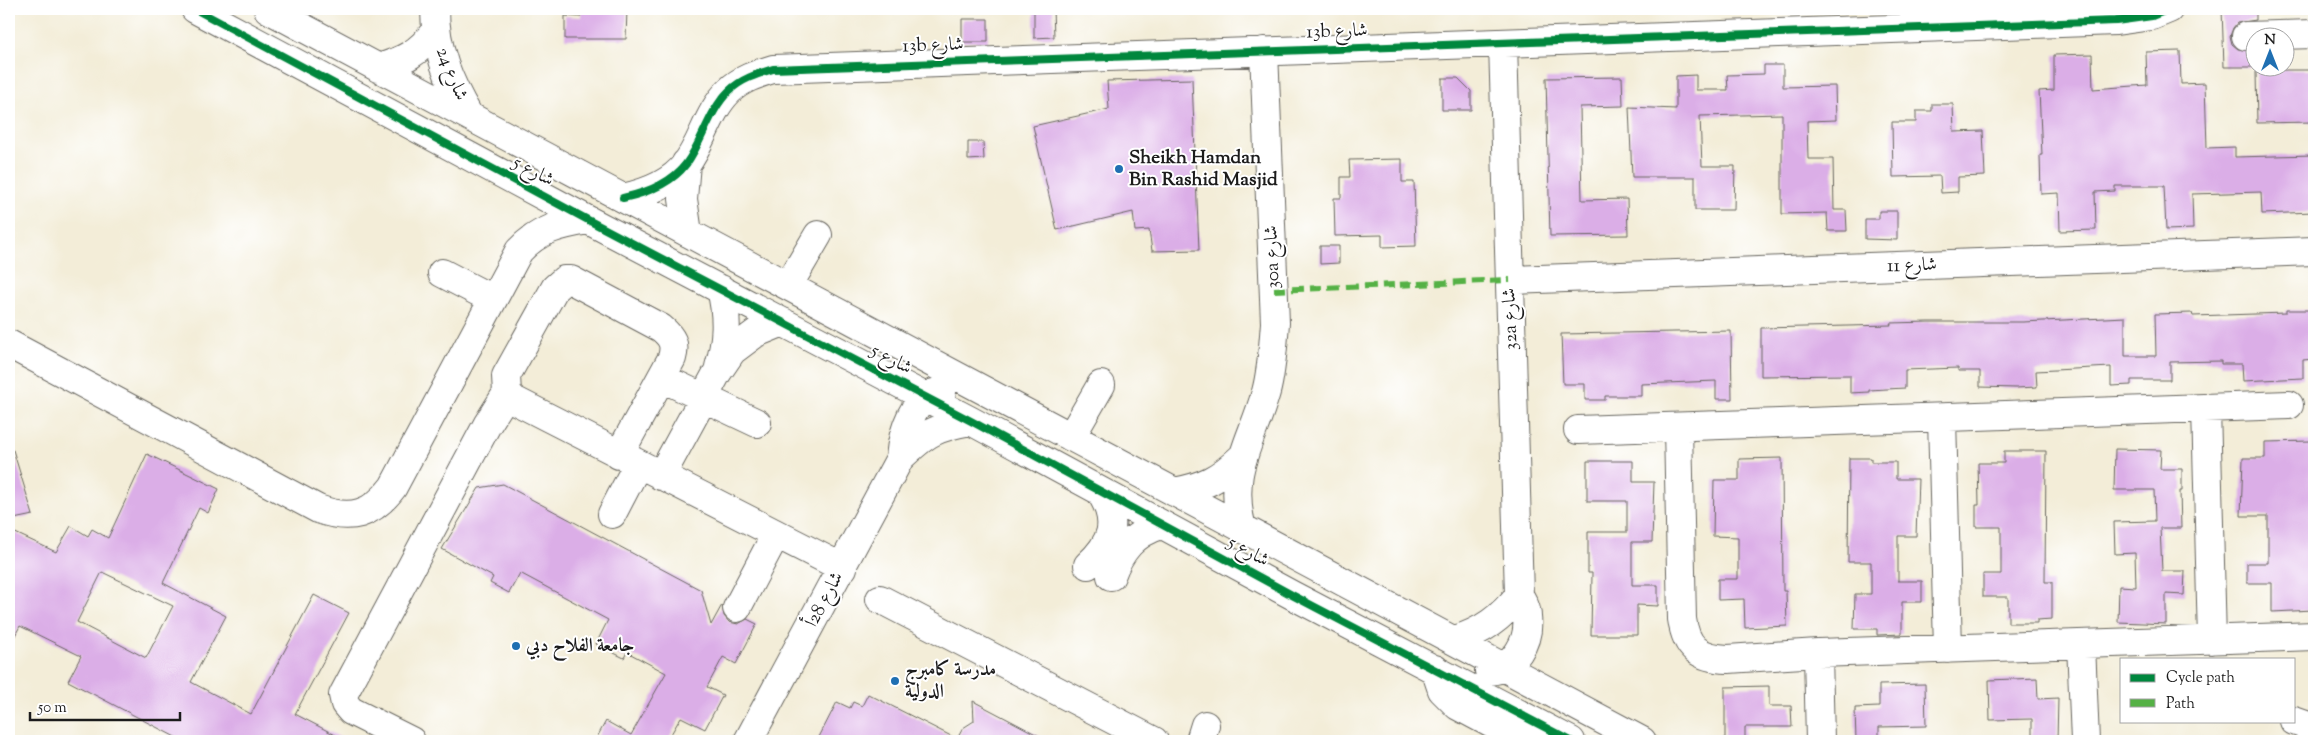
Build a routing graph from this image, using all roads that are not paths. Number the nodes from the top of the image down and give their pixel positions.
1 (195, 9) edge
2 (268, 9) edge
3 (2169, 9) edge
4 (435, 20) edge
5 (2314, 34) edge
6 (2296, 35) edge
7 (1503, 43) junction
8 (1264, 51) junction
9 (378, 68) junction
10 (469, 116) junction
11 (686, 164) junction
12 (623, 198) junction
13 (588, 220) junction
14 (688, 233) junction
15 (818, 235) dead end
16 (2314, 251) edge
17 (442, 273) dead end
18 (1510, 280) junction
19 (788, 286) junction
20 (721, 288) junction
21 (492, 300) junction
22 (783, 322) junction
23 (9, 344) edge
24 (662, 378) junction
25 (711, 385) junction
26 (1101, 385) dead end
27 (507, 393) junction
28 (925, 396) junction
29 (2289, 405) dead end
30 (2206, 408) junction
31 (1942, 418) junction
32 (971, 420) junction
33 (757, 423) dead end
34 (1678, 426) junction
35 (1578, 430) dead end
36 (1071, 437) junction
37 (900, 458) junction
38 (1242, 458) junction
39 (640, 465) junction
40 (1135, 471) junction
41 (1101, 492) junction
42 (1174, 492) junction
43 (612, 514) dead end
44 (1161, 525) junction
45 (1242, 529) junction
46 (776, 534) junction
47 (842, 568) junction
48 (1292, 595) junction
49 (1519, 595) junction
50 (880, 599) dead end
51 (737, 608) dead end
52 (2314, 636) edge
53 (1455, 640) junction
54 (2212, 640) junction
55 (2082, 644) junction
56 (1948, 649) junction
57 (2254, 649) edge
58 (1818, 653) junction
59 (1505, 667) junction
60 (1435, 669) junction
61 (2296, 722) edge
62 (2314, 728) edge
63 (411, 741) edge
64 (748, 741) edge
65 (1154, 741) edge
66 (1524, 741) edge
67 (1571, 741) edge
68 (1642, 741) edge
69 (1820, 741) edge
70 (2084, 741) edge

1 - 13 street, شارع 5
2 - 9 street, شارع 5
3 - 7 street, 13b شارع
4 - 9 street, شارع 24
4 - 10 street, شارع 24
5 - 6 street
7 - 8 street, 13b شارع
7 - 18 street, 32a شارع
8 - 11 street, 13b شارع
8 - 38 street, 30a شارع
9 - 10 street, شارع 5
10 - 12 street, شارع 5
11 - 12 street, 13b شارع
11 - 14 street, 13b شارع
12 - 14 street, شارع 5
13 - 20 street, شارع 5
13 - 21 street
14 - 19 street, شارع 5
15 - 19 street
16 - 18 street, شارع 11
17 - 21 street
18 - 49 street, 32a شارع
19 - 36 street, شارع 5
20 - 22 street, شارع 5
20 - 25 street
21 - 23 street
22 - 25 street
22 - 28 street, شارع 5
24 - 25 street
24 - 27 street
24 - 39 street
25 - 33 street
25 - 39 street
26 - 36 street
27 - 39 street
27 - 63 street
28 - 32 street, شارع 5
28 - 37 street, شارع 28أ
28 - 40 street
29 - 30 street
30 - 31 street
30 - 54 street
31 - 34 street
31 - 56 street
32 - 37 street, شارع 28أ
32 - 41 street, شارع 5
34 - 35 street
34 - 58 street
36 - 40 street, شارع 5
37 - 47 street, شارع 28أ
38 - 42 street, 30a شارع
38 - 45 street, 30a شارع
39 - 43 street
39 - 46 street
40 - 42 street, شارع 5
41 - 44 street, شارع 5
41 - 44 street
42 - 45 street, شارع 5
44 - 48 street, شارع 5
45 - 53 street, شارع 5
46 - 47 street
46 - 51 street
47 - 64 street, شارع 28أ
48 - 59 street
48 - 60 street, شارع 5
49 - 53 street
49 - 59 street, 32a شارع
50 - 65 street
52 - 57 street
53 - 59 street, شارع 5
54 - 55 street
54 - 57 street
55 - 56 street
55 - 70 street
56 - 58 street
58 - 69 street
59 - 68 street, شارع 5
60 - 66 street
60 - 67 street, شارع 5
61 - 62 street

